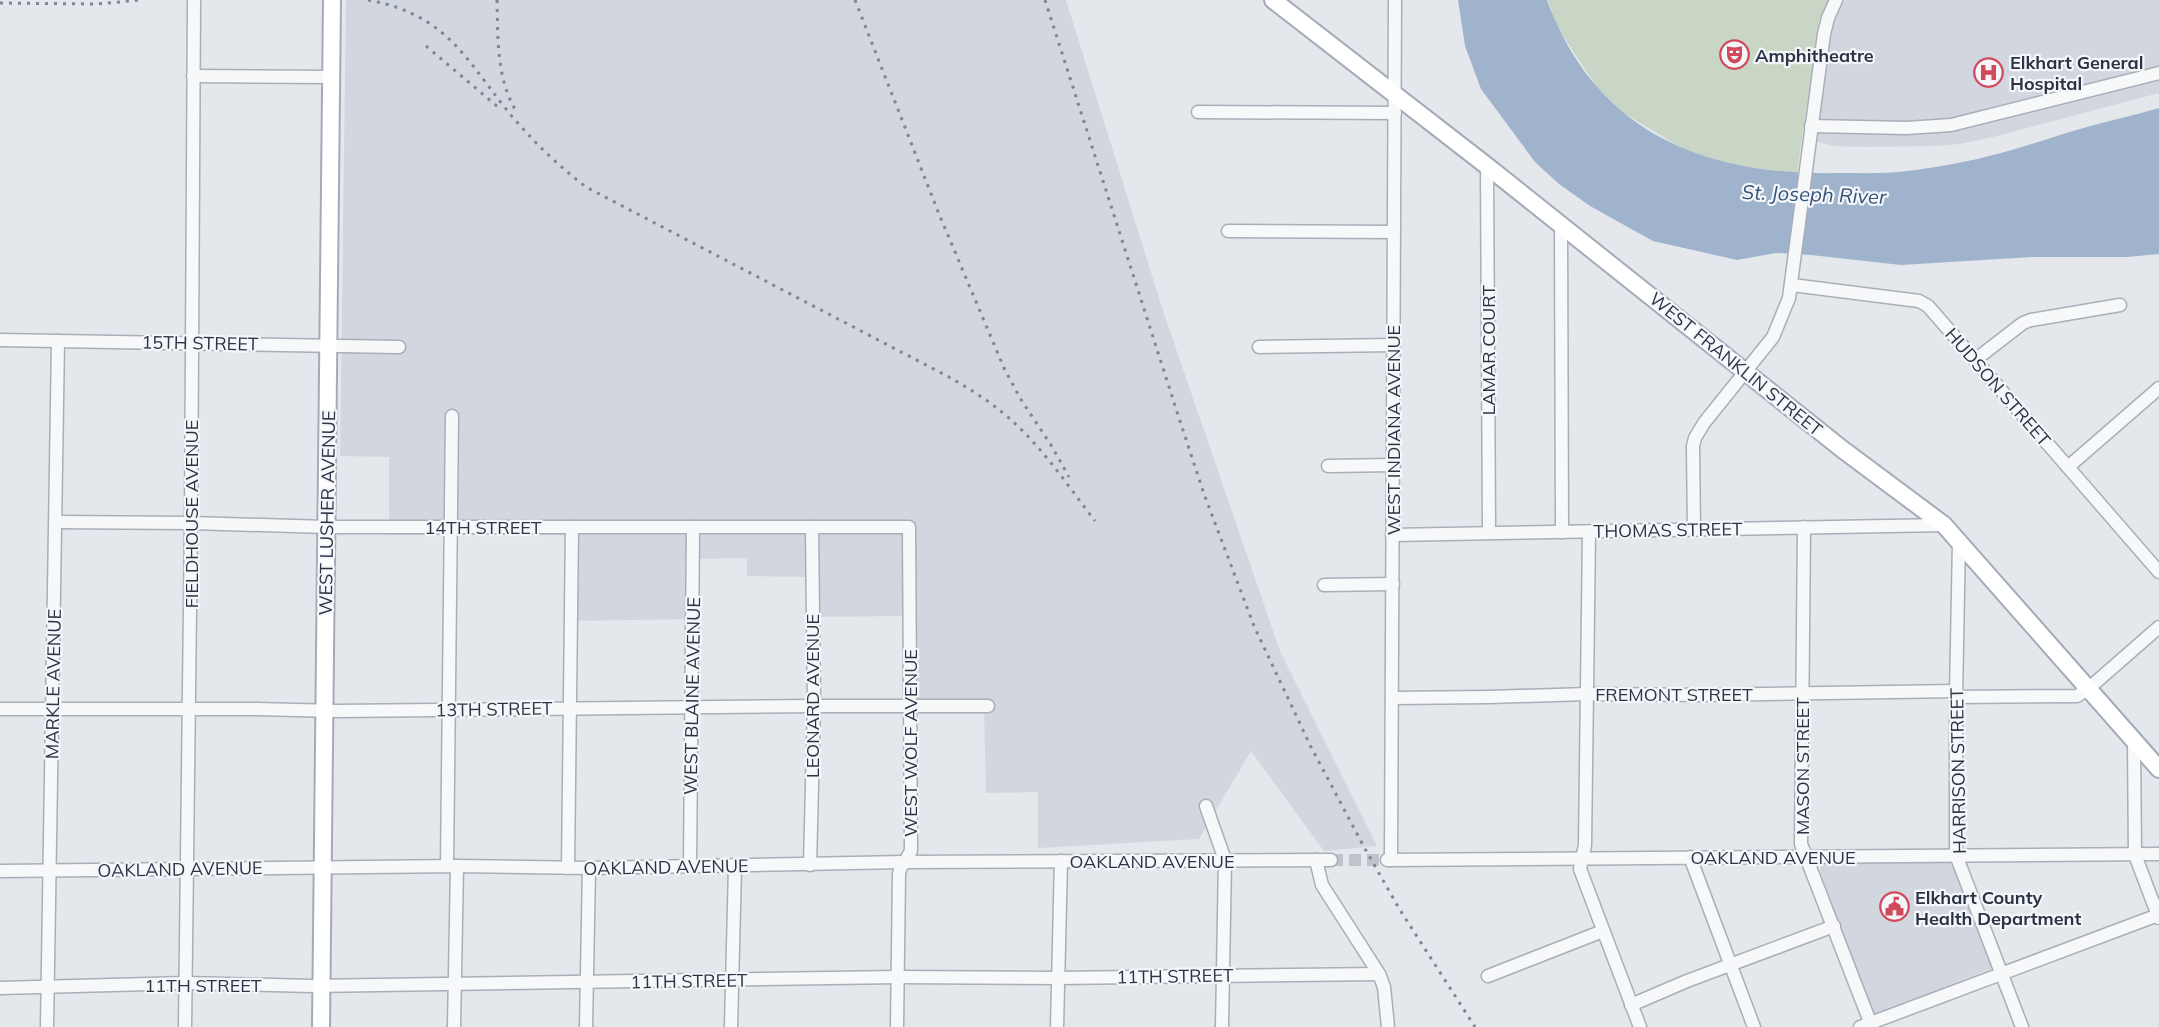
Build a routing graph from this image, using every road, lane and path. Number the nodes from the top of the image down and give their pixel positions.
1 (194, 0) edge
2 (332, 0) edge
3 (1273, 0) edge
4 (1395, 0) edge
5 (1836, 0) edge
6 (2159, 73) edge
7 (194, 76) junction
8 (331, 77) junction
9 (1394, 95) junction
10 (1198, 112) dead end
11 (1395, 113) junction
12 (1811, 126) junction
13 (1487, 166) junction
14 (1562, 226) junction
15 (1228, 231) dead end
16 (1394, 232) junction
17 (1792, 279) junction
18 (2120, 305) dead end
19 (0, 340) edge
20 (58, 341) junction
21 (191, 344) junction
22 (328, 345) junction
23 (1394, 345) junction
24 (399, 347) dead end
25 (1259, 347) dead end
26 (1975, 360) junction
27 (1746, 370) junction
28 (2159, 388) edge
29 (452, 416) dead end
30 (1394, 465) junction
31 (1328, 466) dead end
32 (2068, 467) junction
33 (56, 522) junction
34 (191, 523) junction
35 (1944, 525) junction
36 (327, 527) junction
37 (451, 527) junction
38 (572, 527) junction
39 (693, 527) junction
40 (812, 527) junction
41 (909, 527) joint
42 (1804, 527) junction
43 (1694, 530) junction
44 (1562, 532) junction
45 (1588, 532) junction
46 (1489, 533) junction
47 (1392, 536) junction
48 (1959, 540) junction
49 (2159, 572) edge
50 (1393, 584) junction
51 (1324, 585) dead end
52 (2159, 627) edge
53 (2088, 689) junction
54 (1803, 693) junction
55 (1587, 694) junction
56 (1956, 694) junction
57 (1392, 698) junction
58 (814, 706) junction
59 (988, 706) dead end
60 (692, 707) junction
61 (910, 707) junction
62 (189, 708) junction
63 (570, 708) junction
64 (0, 709) edge
65 (52, 709) junction
66 (448, 709) junction
67 (325, 710) junction
68 (2134, 742) junction
69 (2159, 769) edge
70 (1206, 806) dead end
71 (2159, 854) edge
72 (1956, 855) junction
73 (2135, 855) junction
74 (1805, 856) junction
75 (1690, 857) junction
76 (1583, 858) junction
77 (1225, 860) junction
78 (1316, 860) junction
79 (1332, 860) tunnel mouth
80 (1389, 860) joint
81 (1060, 861) junction
82 (904, 862) junction
83 (810, 865) junction
84 (452, 866) junction
85 (690, 866) junction
86 (323, 867) junction
87 (735, 867) junction
88 (188, 868) junction
89 (568, 868) junction
90 (589, 868) junction
91 (0, 871) edge
92 (51, 871) junction
93 (2158, 916) edge
94 (1834, 926) junction
95 (1603, 931) junction
96 (1730, 964) junction
97 (2002, 973) junction
98 (1379, 974) junction
99 (1223, 975) junction
100 (1488, 976) dead end
101 (898, 977) junction
102 (1058, 978) junction
103 (732, 981) junction
104 (587, 982) junction
105 (186, 983) junction
106 (455, 983) junction
107 (321, 986) junction
108 (48, 987) junction
109 (0, 988) edge
110 (1631, 1005) junction
111 (1867, 1026) edge
112 (47, 1027) edge
113 (185, 1027) edge
114 (321, 1027) edge
115 (454, 1027) edge
116 (586, 1027) edge
117 (731, 1027) edge
118 (897, 1027) edge
119 (1057, 1027) edge
120 (1222, 1027) edge
121 (1388, 1027) edge
122 (1640, 1027) edge
123 (1754, 1027) edge
124 (2022, 1027) edge

1 - 7 street, FIELDHOUSE AVENUE
2 - 8 main road, WEST LUSHER AVENUE
3 - 9 main road, WEST FRANKLIN STREET
4 - 9 street, WEST INDIANA AVENUE
5 - 12 street
6 - 12 street
7 - 8 street
7 - 21 street, FIELDHOUSE AVENUE
8 - 22 main road, WEST LUSHER AVENUE
9 - 11 street, WEST INDIANA AVENUE
9 - 13 main road, WEST FRANKLIN STREET
10 - 11 street
11 - 16 street, WEST INDIANA AVENUE
12 - 17 street
13 - 14 main road, WEST FRANKLIN STREET
13 - 46 street, LAMAR COURT
14 - 27 main road, WEST FRANKLIN STREET
14 - 44 street
15 - 16 street
16 - 23 street, WEST INDIANA AVENUE
17 - 26 street, HUDSON STREET
17 - 27 street
18 - 26 street
19 - 20 street, 15TH STREET
20 - 21 street, 15TH STREET
20 - 33 street, MARKLE AVENUE
21 - 22 street, 15TH STREET
21 - 34 street, FIELDHOUSE AVENUE
22 - 24 street, 15TH STREET
22 - 36 main road, WEST LUSHER AVENUE
23 - 25 street
23 - 30 street, WEST INDIANA AVENUE
26 - 32 street, HUDSON STREET
27 - 35 main road, WEST FRANKLIN STREET
27 - 43 street
28 - 32 street
29 - 37 street
30 - 31 street
30 - 47 street, WEST INDIANA AVENUE
32 - 49 street, HUDSON STREET
33 - 34 street, 14TH STREET
33 - 65 street, MARKLE AVENUE
34 - 36 street, 14TH STREET
34 - 62 street, FIELDHOUSE AVENUE
35 - 42 street, THOMAS STREET
35 - 48 main road, WEST FRANKLIN STREET
36 - 37 street, 14TH STREET
36 - 67 main road, WEST LUSHER AVENUE
37 - 38 street, 14TH STREET
37 - 66 street
38 - 39 street, 14TH STREET
38 - 63 street
39 - 40 street, 14TH STREET
39 - 60 street, WEST BLAINE AVENUE
40 - 41 street, 14TH STREET
40 - 58 street, LEONARD AVENUE
41 - 61 street, WEST WOLF AVENUE
42 - 43 street, THOMAS STREET
42 - 54 street, MASON STREET
43 - 45 street, THOMAS STREET
44 - 45 street, THOMAS STREET
44 - 46 street, THOMAS STREET
45 - 55 street
46 - 47 street, THOMAS STREET
47 - 50 street, WEST INDIANA AVENUE
48 - 53 main road, WEST FRANKLIN STREET
48 - 56 street, HARRISON STREET
50 - 51 street
50 - 57 street, WEST INDIANA AVENUE
52 - 53 street, FREMONT STREET
53 - 56 street, FREMONT STREET
53 - 68 main road, WEST FRANKLIN STREET
54 - 55 street, FREMONT STREET
54 - 56 street, FREMONT STREET
54 - 74 street, MASON STREET
55 - 57 street, FREMONT STREET
55 - 76 street
56 - 72 street, HARRISON STREET
57 - 80 street, WEST INDIANA AVENUE
58 - 60 street, 13TH STREET
58 - 61 street, 13TH STREET
58 - 83 street, LEONARD AVENUE
59 - 61 street, 13TH STREET
60 - 63 street, 13TH STREET
60 - 85 street, WEST BLAINE AVENUE
61 - 82 street, WEST WOLF AVENUE
62 - 65 street, 13TH STREET
62 - 67 street, 13TH STREET
62 - 88 street, FIELDHOUSE AVENUE
63 - 66 street, 13TH STREET
63 - 89 street
64 - 65 street, 13TH STREET
65 - 92 street, MARKLE AVENUE
66 - 67 street, 13TH STREET
66 - 84 street
67 - 86 main road, WEST LUSHER AVENUE
68 - 69 main road, WEST FRANKLIN STREET
68 - 73 street
70 - 77 street
71 - 73 street, OAKLAND AVENUE
72 - 73 street, OAKLAND AVENUE
72 - 74 street, OAKLAND AVENUE
72 - 97 street, HARRISON STREET
73 - 93 street
74 - 75 street, OAKLAND AVENUE
74 - 94 street, MASON STREET
75 - 76 street, OAKLAND AVENUE
75 - 96 street
76 - 80 street, OAKLAND AVENUE
76 - 95 street
77 - 78 street, OAKLAND AVENUE
77 - 81 street, OAKLAND AVENUE
77 - 99 street
78 - 79 street, OAKLAND AVENUE
78 - 98 street
81 - 82 street, OAKLAND AVENUE
81 - 102 street
82 - 83 street, OAKLAND AVENUE
82 - 101 street, WEST WOLF AVENUE
83 - 87 street, OAKLAND AVENUE
84 - 86 street, OAKLAND AVENUE
84 - 89 street, OAKLAND AVENUE
84 - 106 street
85 - 87 street, OAKLAND AVENUE
85 - 90 street, OAKLAND AVENUE
86 - 88 street, OAKLAND AVENUE
86 - 107 main road, WEST LUSHER AVENUE
87 - 103 street
88 - 92 street, OAKLAND AVENUE
88 - 105 street, FIELDHOUSE AVENUE
89 - 90 street, OAKLAND AVENUE
90 - 104 street
91 - 92 street, OAKLAND AVENUE
92 - 108 street, MARKLE AVENUE
93 - 97 street
94 - 96 street
94 - 111 street, MASON STREET
95 - 100 street
95 - 110 street
96 - 110 street
96 - 123 street
97 - 111 street
97 - 124 street, HARRISON STREET
98 - 99 street, 11TH STREET
98 - 121 street
99 - 102 street, 11TH STREET
99 - 120 street
101 - 102 street, 11TH STREET
101 - 103 street, 11TH STREET
101 - 118 street, WEST WOLF AVENUE
102 - 119 street
103 - 104 street, 11TH STREET
103 - 117 street
104 - 106 street, 11TH STREET
104 - 116 street
105 - 107 street, 11TH STREET
105 - 108 street, 11TH STREET
105 - 113 street, FIELDHOUSE AVENUE
106 - 107 street, 11TH STREET
106 - 115 street
107 - 114 main road, WEST LUSHER AVENUE
108 - 109 street, 11TH STREET
108 - 112 street, MARKLE AVENUE
110 - 122 street

